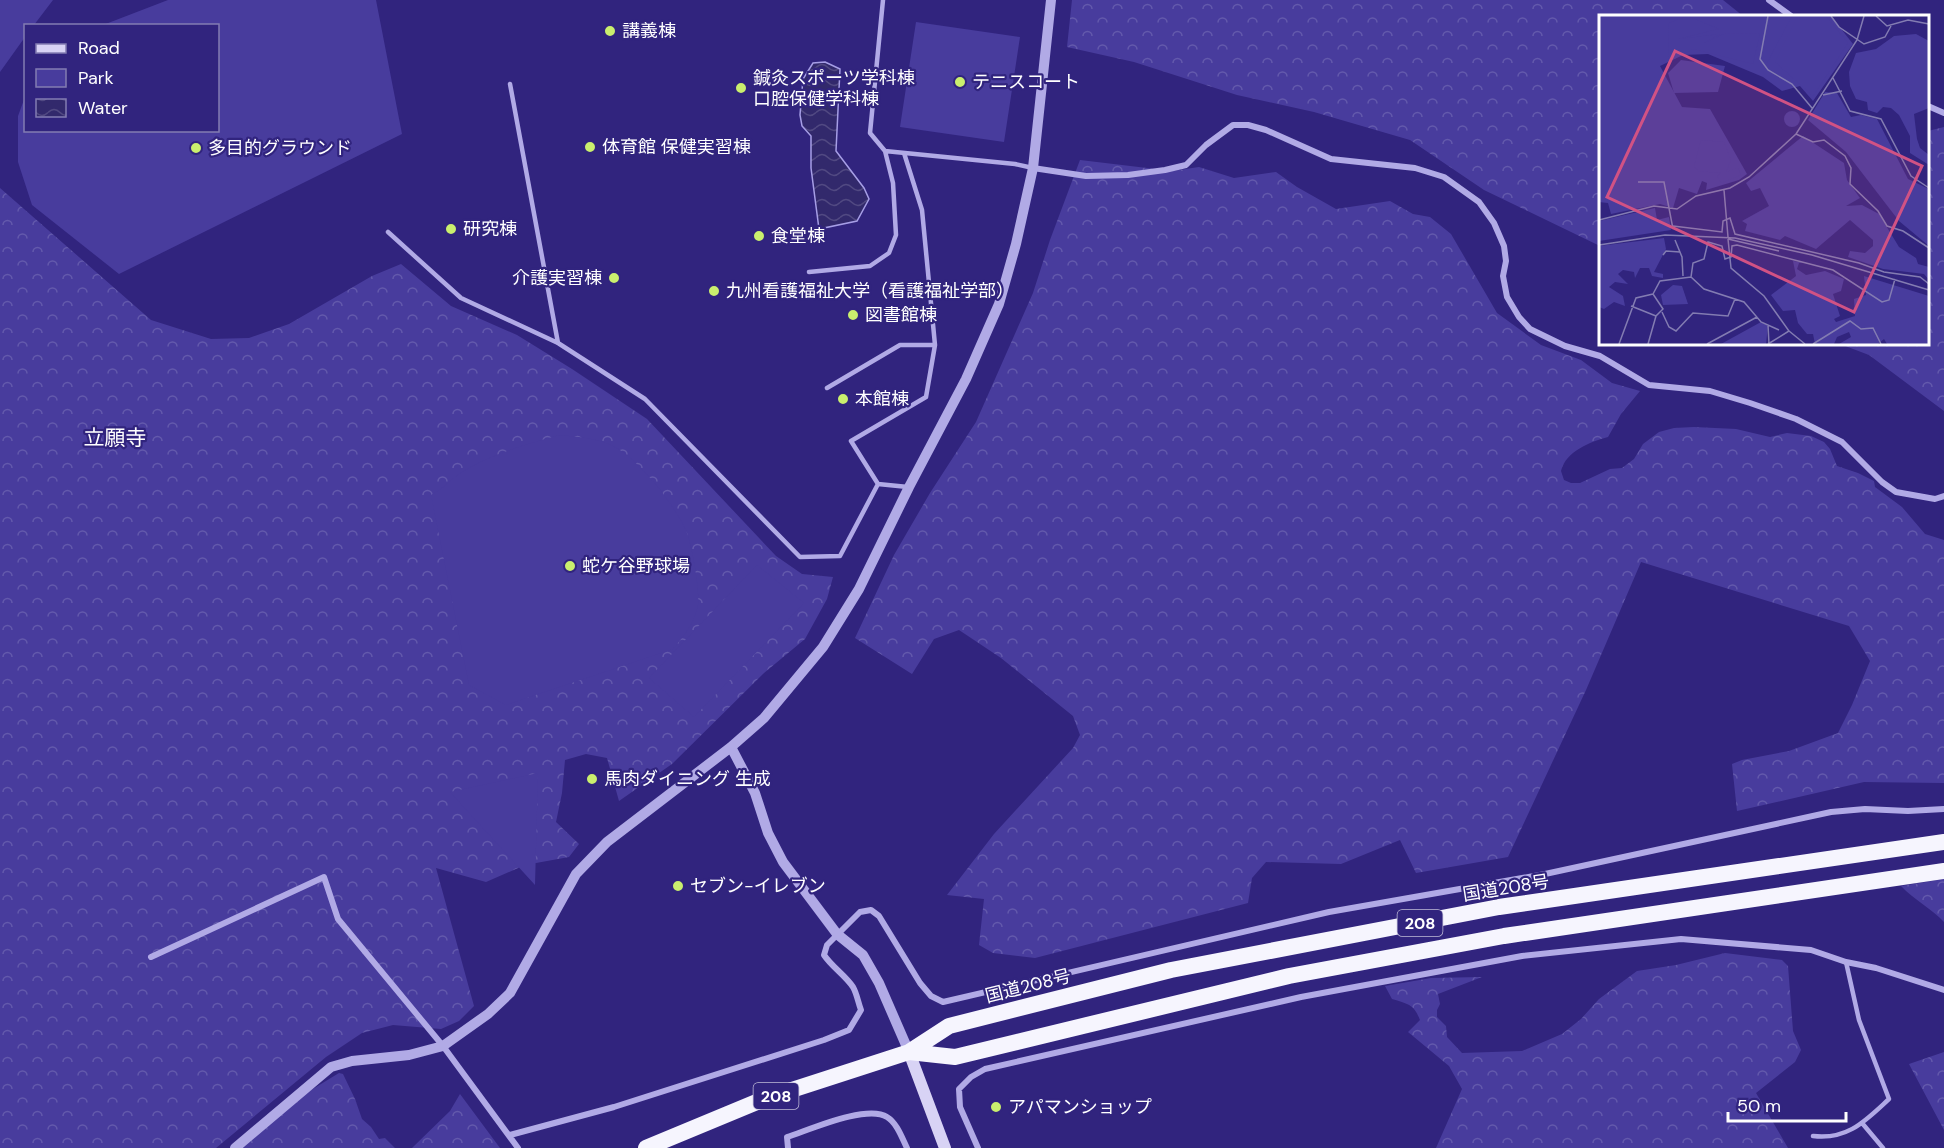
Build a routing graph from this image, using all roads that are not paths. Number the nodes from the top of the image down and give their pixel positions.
1 (883, 0) edge
2 (1051, 0) edge
3 (1769, 0) edge
4 (1790, 15) edge
5 (510, 84) dead end
6 (1929, 106) edge
7 (1944, 113) edge
8 (885, 151) junction
9 (904, 153) junction
10 (1033, 168) junction
11 (388, 232) dead end
12 (809, 272) dead end
13 (558, 342) junction
14 (935, 345) junction
15 (827, 388) dead end
16 (878, 484) junction
17 (909, 487) junction
18 (1944, 496) edge
19 (731, 747) junction
20 (1944, 809) edge
21 (1944, 842) edge
22 (1944, 871) edge
23 (837, 934) junction
24 (152, 957) dead end
25 (1846, 962) junction
26 (1944, 990) edge
27 (443, 1046) junction
28 (909, 1052) junction
29 (1862, 1123) junction
30 (510, 1136) junction
31 (1813, 1136) dead end
32 (235, 1148) edge
33 (518, 1148) edge
34 (646, 1148) edge
35 (788, 1148) edge
36 (907, 1148) edge
37 (945, 1148) edge
38 (978, 1148) edge
39 (1883, 1148) edge

1 - 8 lane
2 - 10 street
3 - 4 street
5 - 13 lane
6 - 7 street
8 - 9 lane
8 - 12 lane
9 - 10 lane
9 - 14 lane
10 - 17 street
10 - 18 street
11 - 13 lane
13 - 16 lane
14 - 15 lane
14 - 16 lane
16 - 17 lane
17 - 19 street
19 - 23 street
19 - 27 street
20 - 23 street
21 - 28 highway, 国道208号 / 208
22 - 28 highway, 国道208号 / 208
23 - 28 street
23 - 30 street
24 - 27 street
25 - 26 street
25 - 29 lane
25 - 38 street
27 - 30 street
27 - 32 street
28 - 34 highway, 国道208号 / 208
28 - 37 main road
29 - 31 lane
29 - 39 lane
30 - 33 street
35 - 36 street

